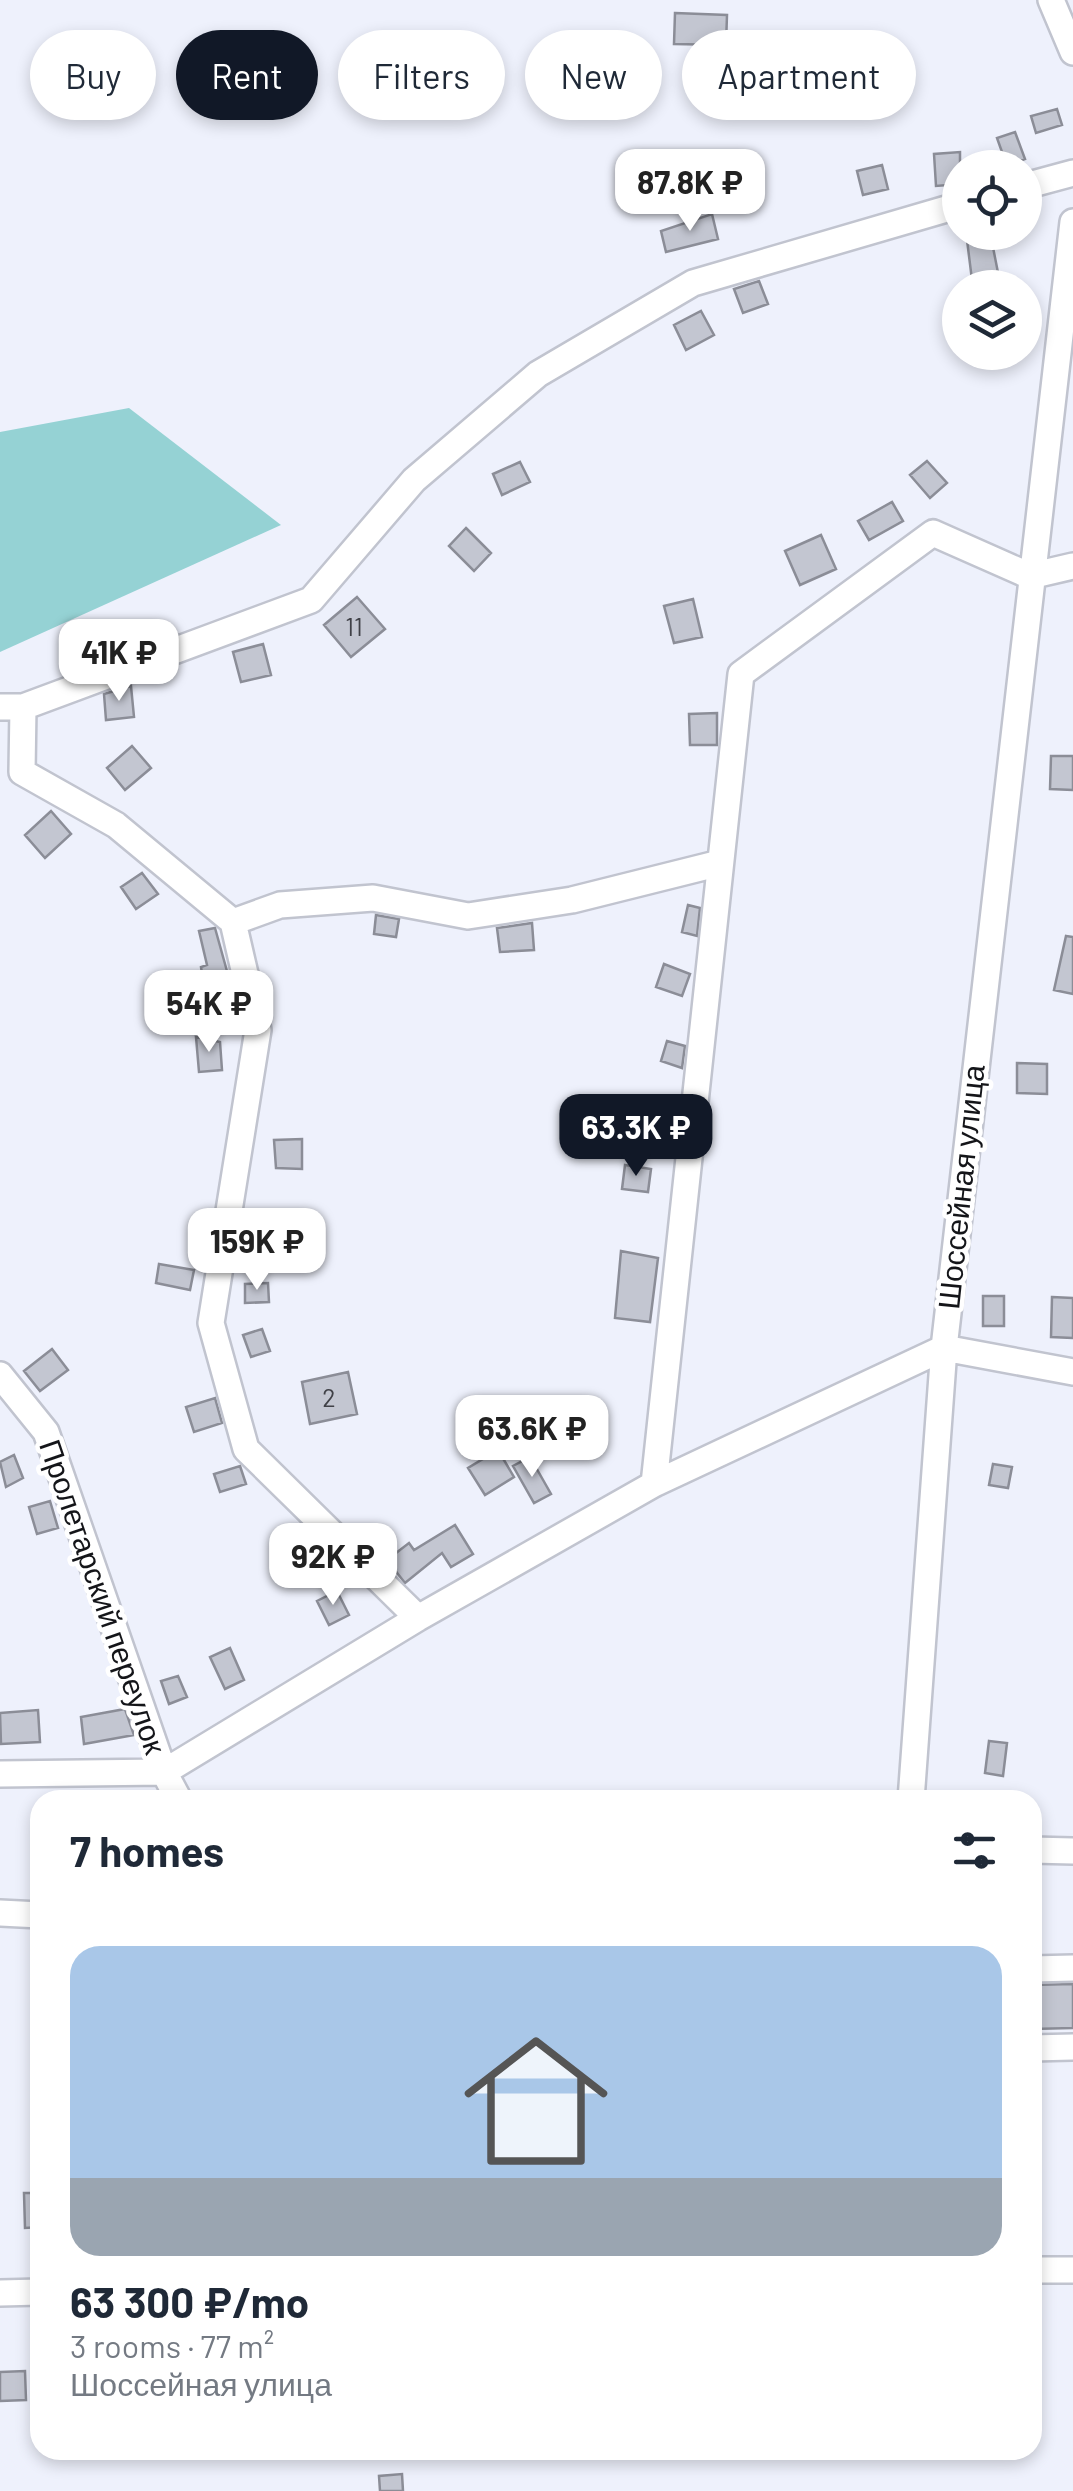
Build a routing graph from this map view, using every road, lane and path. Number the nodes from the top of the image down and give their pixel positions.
1 (1050, 0) edge
2 (1073, 52) edge
3 (1073, 172) edge
4 (1042, 181) edge
5 (942, 210) edge
6 (1073, 222) edge
7 (1073, 566) edge
8 (1030, 576) junction
9 (11, 707) edge
10 (720, 863) junction
11 (233, 922) junction
12 (944, 1348) junction
13 (1073, 1372) edge
14 (0, 1376) edge
15 (654, 1484) junction
16 (418, 1618) junction
17 (164, 1772) junction
18 (0, 1774) edge
19 (174, 1790) edge
20 (912, 1790) edge
21 (1042, 1850) edge
22 (1073, 1851) edge
23 (0, 1913) edge
24 (30, 1914) edge
25 (1073, 1968) edge
26 (1042, 1970) edge
27 (1073, 2047) edge
28 (1042, 2048) edge
29 (1042, 2270) edge
30 (1073, 2270) edge
31 (30, 2292) edge
32 (0, 2293) edge

1 - 2 street
3 - 4 street
5 - 9 street
6 - 8 street, Шоссейная улица
7 - 8 street
8 - 10 street
8 - 12 street, Шоссейная улица
9 - 11 street
10 - 11 street
10 - 15 street
11 - 16 street
12 - 13 street
12 - 15 street
12 - 20 street, Шоссейная улица
14 - 17 street, Пролетарский переулок
15 - 16 street
16 - 17 street
17 - 18 street
17 - 19 street, Пролетарский переулок
21 - 22 street
23 - 24 street
25 - 26 street
27 - 28 street
29 - 30 street
31 - 32 street

